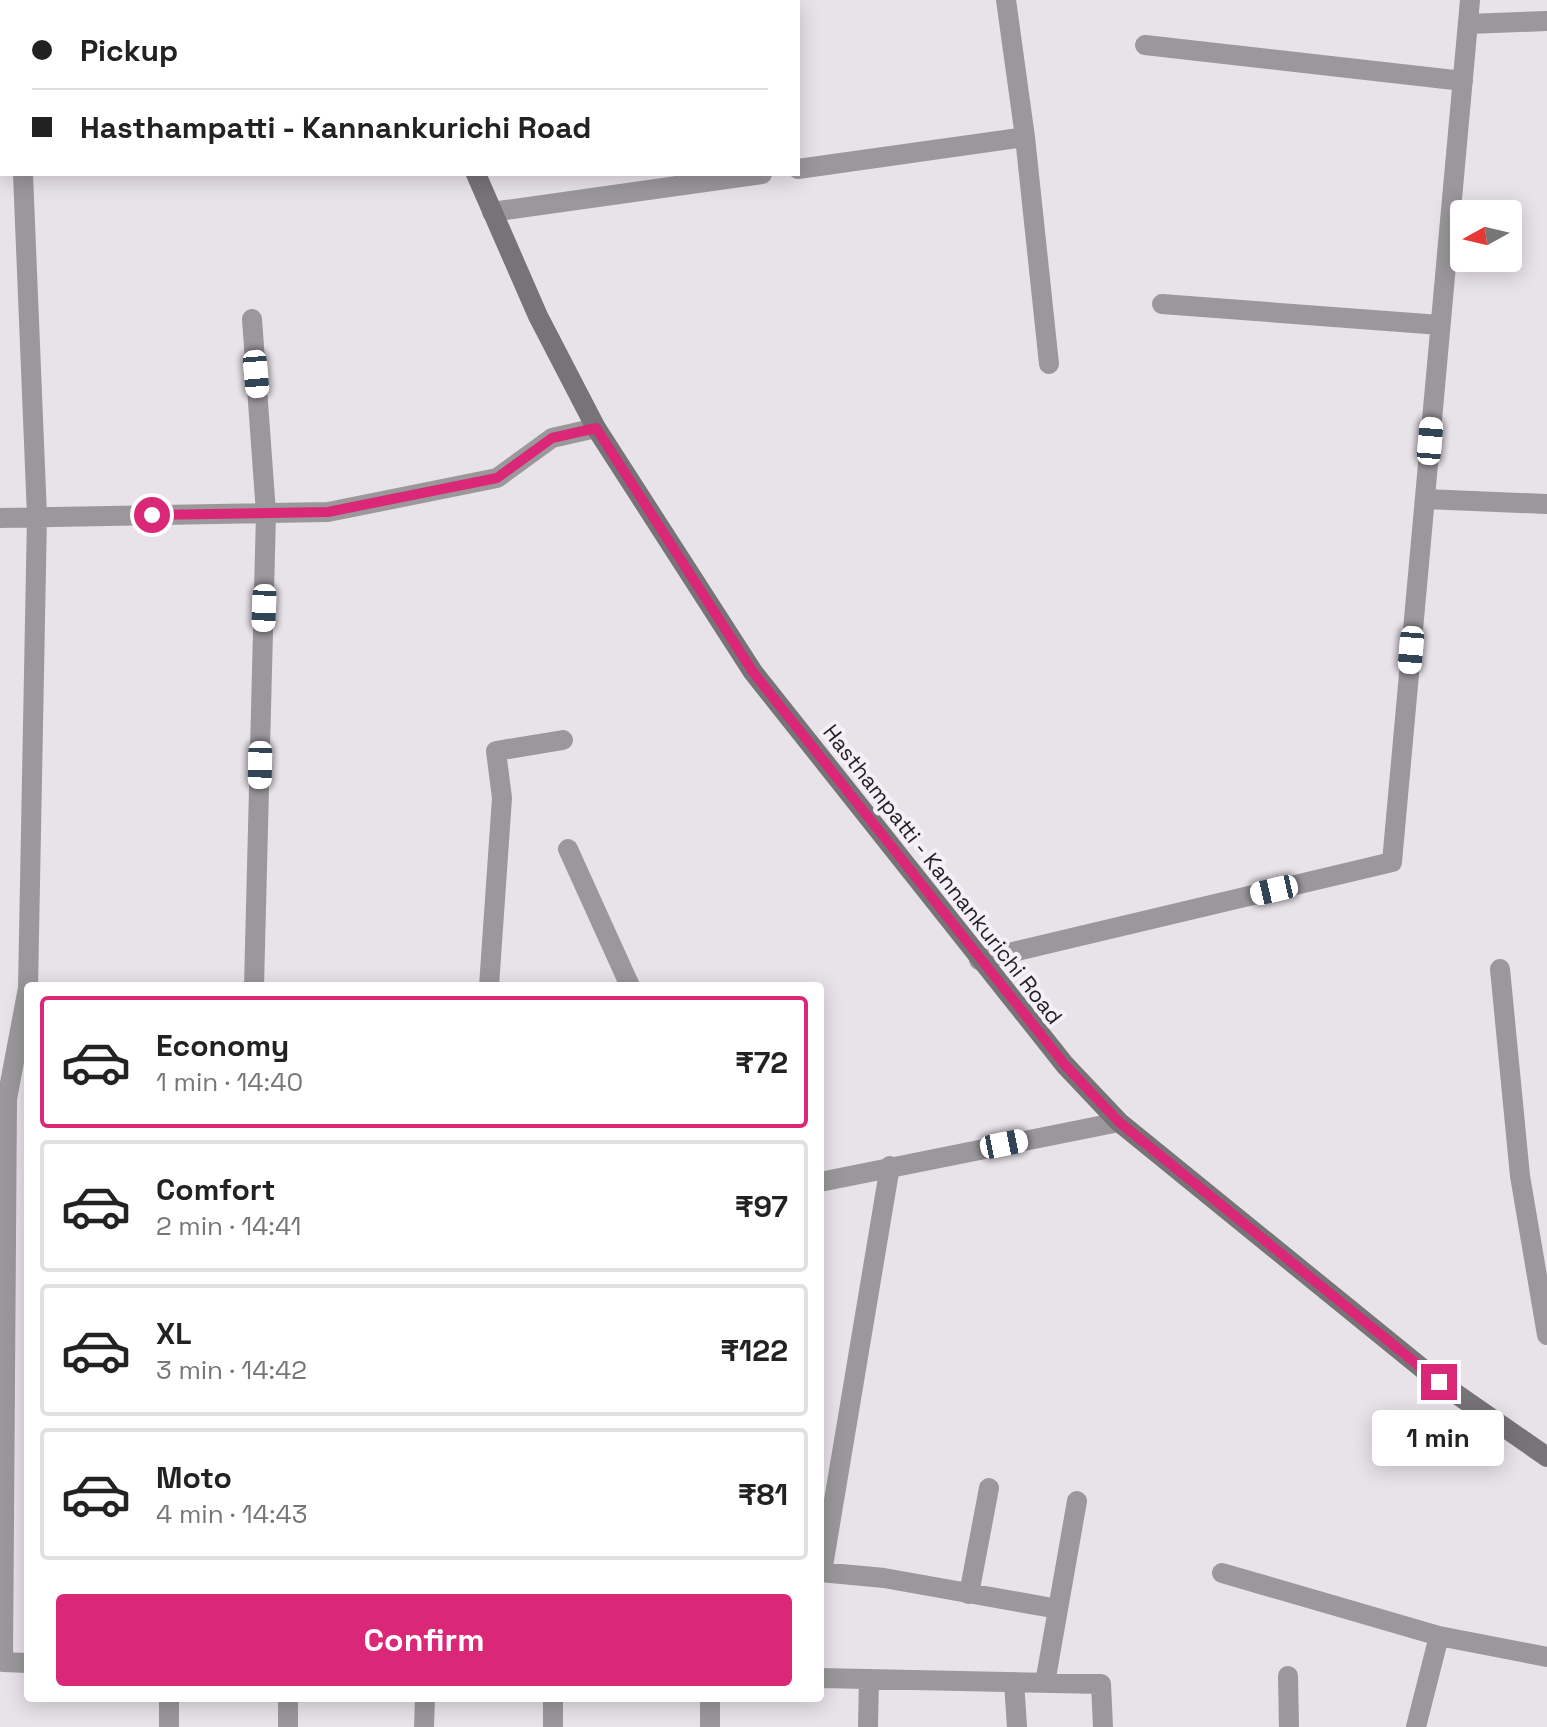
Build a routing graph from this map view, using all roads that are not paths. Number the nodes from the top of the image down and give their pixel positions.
1 (1006, 0) edge
2 (1470, 0) edge
3 (1547, 21) edge
4 (1468, 24) junction
5 (1145, 45) dead end
6 (1463, 81) junction
7 (1025, 137) junction
8 (800, 169) edge
9 (23, 176) edge
10 (477, 176) edge
11 (748, 176) edge
12 (492, 212) junction
13 (1162, 304) dead end
14 (252, 319) dead end
15 (1440, 325) junction
16 (1049, 364) dead end
17 (596, 428) junction
18 (1425, 499) junction
19 (1547, 504) edge
20 (266, 513) junction
21 (37, 516) junction
22 (0, 518) edge
23 (563, 740) dead end
24 (568, 849) dead end
25 (979, 960) junction
26 (1500, 969) dead end
27 (28, 982) edge
28 (254, 982) edge
29 (489, 982) edge
30 (628, 982) edge
31 (24, 1009) edge
32 (1119, 1122) junction
33 (890, 1166) junction
34 (824, 1181) edge
35 (3, 1193) edge
36 (1547, 1335) edge
37 (1547, 1457) edge
38 (989, 1488) dead end
39 (1077, 1501) dead end
40 (824, 1554) edge
41 (824, 1572) edge
42 (1222, 1573) dead end
43 (969, 1594) junction
44 (1058, 1609) junction
45 (1439, 1636) junction
46 (1547, 1657) edge
47 (24, 1663) edge
48 (1288, 1676) dead end
49 (824, 1678) edge
50 (869, 1679) junction
51 (1014, 1682) junction
52 (1045, 1683) junction
53 (169, 1702) edge
54 (288, 1702) edge
55 (425, 1702) edge
56 (553, 1702) edge
57 (710, 1702) edge
58 (169, 1727) edge
59 (288, 1727) edge
60 (424, 1727) edge
61 (553, 1727) edge
62 (710, 1727) edge
63 (868, 1727) edge
64 (1017, 1727) edge
65 (1103, 1727) edge
66 (1289, 1727) edge
67 (1416, 1727) edge

1 - 7 street
2 - 4 street
3 - 4 street
4 - 6 street
5 - 6 street
6 - 15 street
7 - 8 street
7 - 16 street
9 - 21 street
10 - 12 main road, Hasthampatti - Kannankurichi Road
11 - 12 street
12 - 17 main road, Hasthampatti - Kannankurichi Road
13 - 15 street
14 - 20 street
15 - 18 street
17 - 20 street
17 - 25 main road, Hasthampatti - Kannankurichi Road
18 - 19 street
18 - 25 street
20 - 21 street
20 - 28 street
21 - 22 street
21 - 27 street
23 - 29 street
24 - 30 street
25 - 32 main road, Hasthampatti - Kannankurichi Road
26 - 36 street
31 - 35 street
32 - 33 street
32 - 37 main road, Hasthampatti - Kannankurichi Road
33 - 34 street
33 - 40 street
35 - 47 street
38 - 43 street
39 - 44 street
41 - 43 street
42 - 45 street
43 - 44 street
44 - 52 street
45 - 46 street
45 - 67 street
48 - 66 street
49 - 50 street
50 - 51 street
50 - 63 street
51 - 52 street
51 - 64 street
52 - 65 street
53 - 58 street
54 - 59 street
55 - 60 street
56 - 61 street
57 - 62 street

